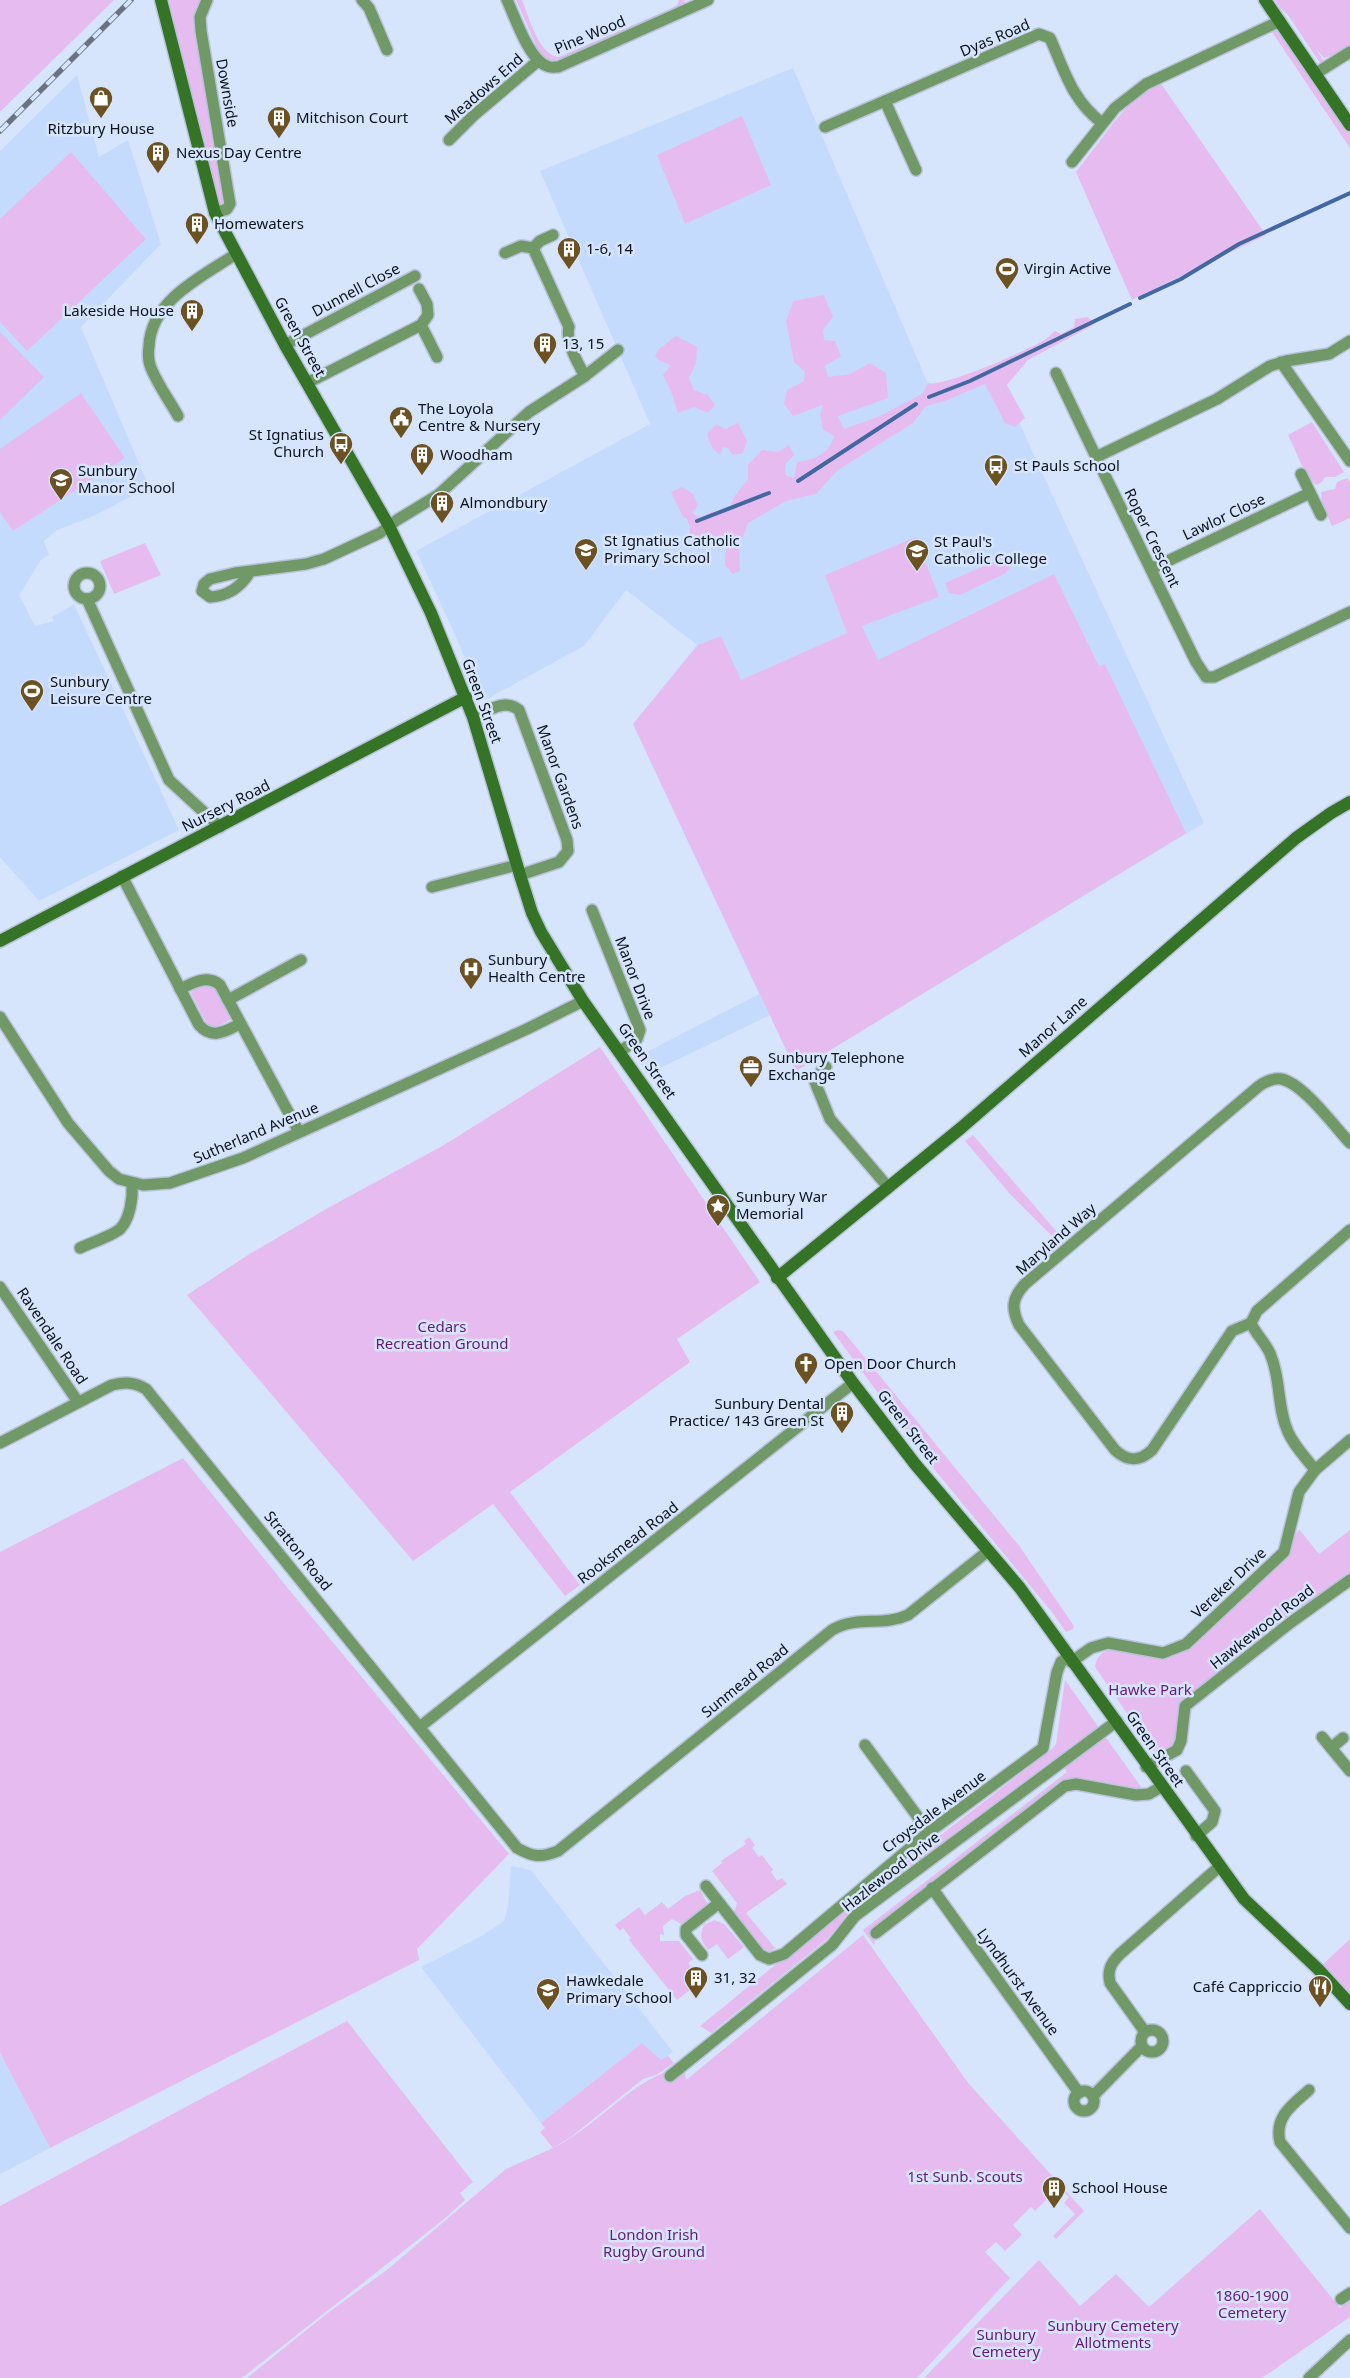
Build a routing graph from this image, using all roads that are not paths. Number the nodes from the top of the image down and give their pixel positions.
1 (206, 0) edge
2 (362, 0) edge
3 (507, 0) edge
4 (708, 0) edge
5 (1265, 0) edge
6 (693, 3) edge
7 (162, 4) edge
8 (1280, 22) junction
9 (387, 50) dead end
10 (1350, 52) edge
11 (538, 61) junction
12 (1315, 74) junction
13 (885, 101) junction
14 (1102, 123) junction
15 (1350, 125) edge
16 (825, 127) dead end
17 (449, 140) dead end
18 (1072, 162) dead end
19 (916, 170) dead end
20 (215, 213) junction
21 (553, 235) dead end
22 (533, 248) junction
23 (505, 253) dead end
24 (236, 254) junction
25 (414, 276) dead end
26 (419, 289) dead end
27 (421, 324) junction
28 (1350, 341) edge
29 (285, 345) junction
30 (618, 350) dead end
31 (437, 357) dead end
32 (1281, 362) junction
33 (1056, 373) dead end
34 (585, 376) junction
35 (306, 383) junction
36 (178, 416) dead end
37 (1096, 457) junction
38 (1350, 461) edge
39 (1301, 474) dead end
40 (1310, 493) junction
41 (1320, 514) dead end
42 (389, 526) junction
43 (1151, 568) junction
44 (250, 572) dead end
45 (87, 599) dead end
46 (1350, 612) edge
47 (466, 697) junction
48 (473, 717) junction
49 (1350, 802) edge
50 (220, 827) junction
51 (519, 870) junction
52 (122, 876) junction
53 (432, 888) dead end
54 (592, 910) dead end
55 (0, 941) edge
56 (301, 960) dead end
57 (180, 989) junction
58 (228, 1000) junction
59 (583, 1000) junction
60 (0, 1017) edge
61 (240, 1024) junction
62 (621, 1052) junction
63 (826, 1067) dead end
64 (299, 1132) junction
65 (1350, 1143) edge
66 (132, 1184) junction
67 (888, 1187) junction
68 (1350, 1230) edge
69 (80, 1248) dead end
70 (777, 1278) junction
71 (0, 1287) edge
72 (1251, 1323) junction
73 (853, 1383) junction
74 (78, 1402) junction
75 (1350, 1440) edge
76 (0, 1443) edge
77 (1315, 1470) junction
78 (988, 1551) junction
79 (1350, 1580) edge
80 (1070, 1659) junction
81 (1116, 1721) junction
82 (420, 1726) junction
83 (1322, 1737) dead end
84 (1343, 1738) dead end
85 (865, 1745) dead end
86 (1331, 1748) junction
87 (1146, 1767) junction
88 (1186, 1771) dead end
89 (1350, 1771) edge
90 (1161, 1786) junction
91 (929, 1832) junction
92 (1196, 1836) junction
93 (531, 1855) joint
94 (1220, 1866) junction
95 (706, 1886) dead end
96 (932, 1888) junction
97 (719, 1903) junction
98 (876, 1933) dead end
99 (702, 1955) dead end
100 (1350, 2004) edge
101 (1146, 2032) junction
102 (1142, 2046) junction
103 (670, 2076) dead end
104 (1309, 2090) dead end
105 (1079, 2093) junction
106 (1093, 2096) junction
107 (1350, 2228) edge
108 (1350, 2340) edge
109 (1309, 2378) edge

1 - 20 street, Downside
2 - 9 street
3 - 11 street
4 - 6 street, Pine Wood
5 - 8 street
6 - 11 street, Pine Wood
7 - 20 street, Green Street
8 - 12 street
8 - 14 street
10 - 12 street
11 - 17 street, Meadows End
12 - 15 street
13 - 14 street, Dyas Road
13 - 16 street, Dyas Road
13 - 19 street
14 - 18 street
20 - 24 street, Green Street
21 - 22 street
22 - 23 street
22 - 34 street
24 - 29 street, Green Street
24 - 36 street
25 - 29 street, Dunnell Close
26 - 27 street
27 - 31 street
27 - 35 street
28 - 32 street
29 - 35 street, Green Street
30 - 34 street
32 - 37 street
32 - 38 street
33 - 37 street, Roper Crescent
34 - 42 street
35 - 42 street, Green Street
37 - 43 street, Roper Crescent
39 - 40 street
40 - 41 street
40 - 43 street, Lawlor Close
42 - 44 street
42 - 47 street, Green Street
43 - 46 street, Roper Crescent
45 - 50 street
47 - 48 street, Green Street
47 - 50 street, Nursery Road
48 - 51 street, Green Street
48 - 51 street, Manor Gardens
49 - 67 street, Manor Lane
50 - 52 street, Nursery Road
51 - 53 street, Manor Gardens
51 - 59 street, Green Street
52 - 55 street, Nursery Road
52 - 57 street
54 - 62 street, Manor Drive
56 - 58 street
57 - 58 street
57 - 61 street
58 - 61 street
59 - 62 street, Green Street
59 - 64 street, Sutherland Avenue
60 - 66 street, Sutherland Avenue
61 - 64 street
62 - 70 street, Green Street
63 - 67 street
64 - 66 street, Sutherland Avenue
65 - 72 street, Maryland Way
66 - 69 street
67 - 70 street, Manor Lane
68 - 72 street, Maryland Way
70 - 73 street, Green Street
71 - 74 street, Ravendale Road
72 - 77 street
73 - 78 street, Green Street
73 - 82 street, Rooksmead Road
74 - 76 street, Stratton Road
74 - 82 street, Stratton Road
75 - 77 street, Vereker Drive
77 - 80 street, Vereker Drive
78 - 80 street, Green Street
78 - 93 street, Sunmead Road
79 - 87 street, Hawkewood Road
80 - 81 street, Green Street
80 - 91 street, Croysdale Avenue
81 - 87 street, Green Street
81 - 103 street, Hazlewood Drive
82 - 93 street, Stratton Road
83 - 86 street
84 - 86 street
85 - 91 street
86 - 89 street
87 - 90 street, Green Street
88 - 92 street
90 - 92 street, Green Street
90 - 96 street
91 - 97 street, Croysdale Avenue
92 - 94 street, Green Street
94 - 100 street, Green Street
94 - 101 street
95 - 97 street
96 - 98 street
96 - 105 street, Lyndhurst Avenue
97 - 99 street
101 - 102 street, Lyndhurst Avenue
101 - 102 street
102 - 106 street, Lyndhurst Avenue
104 - 107 street
105 - 106 street
105 - 106 street, Lyndhurst Avenue
108 - 109 street

